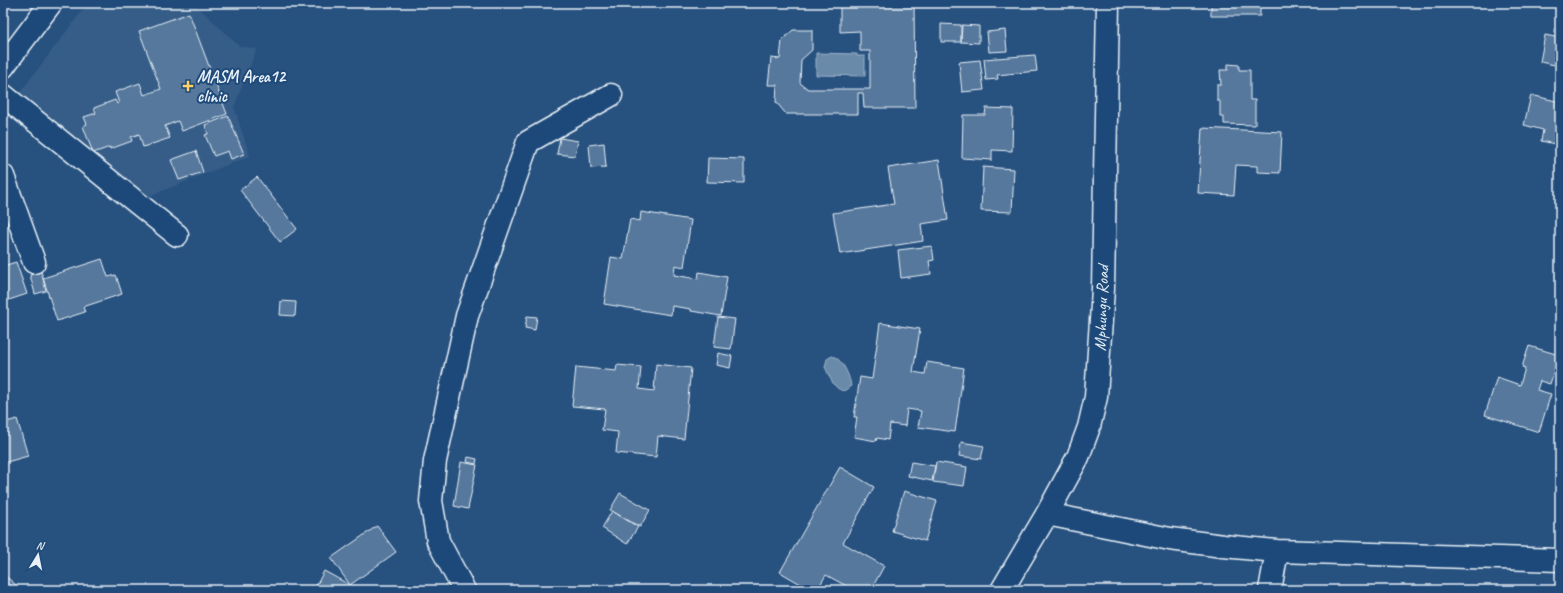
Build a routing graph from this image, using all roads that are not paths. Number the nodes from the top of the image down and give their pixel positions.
1 (51, 3) edge
2 (1108, 3) edge
3 (3, 67) edge
4 (3, 95) edge
5 (610, 95) dead end
6 (3, 176) edge
7 (177, 235) dead end
8 (34, 262) dead end
9 (1047, 514) junction
10 (1277, 551) junction
11 (1560, 560) edge
12 (464, 590) edge
13 (1002, 590) edge
14 (1270, 590) edge

1 - 3 street
2 - 9 street, Mphungu Road
4 - 7 street
5 - 12 street
6 - 8 street
9 - 10 street
9 - 13 street, Mphungu Road
10 - 11 street
10 - 14 street

